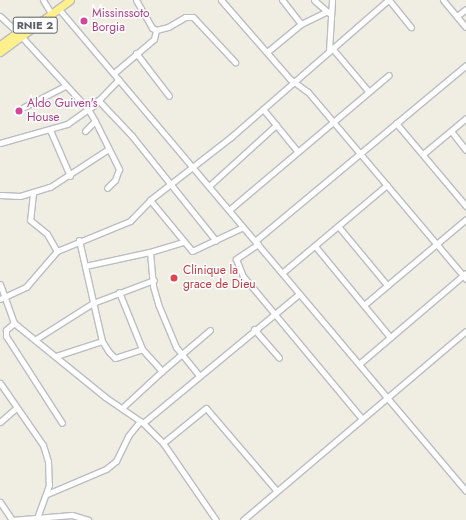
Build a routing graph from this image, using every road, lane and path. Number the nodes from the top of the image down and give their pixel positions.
1 (43, 0) edge
2 (62, 0) edge
3 (70, 0) edge
4 (136, 0) edge
5 (221, 0) edge
6 (282, 0) edge
7 (314, 0) edge
8 (332, 0) edge
9 (389, 0) edge
10 (443, 0) edge
11 (58, 8) junction
12 (466, 9) edge
13 (49, 10) junction
14 (326, 12) junction
15 (332, 15) junction
16 (0, 16) edge
17 (457, 16) junction
18 (3, 23) edge
19 (301, 24) junction
20 (411, 27) dead end
21 (466, 27) edge
22 (156, 30) junction
23 (19, 34) junction
24 (0, 45) edge
25 (330, 50) junction
26 (0, 52) edge
27 (267, 52) junction
28 (136, 53) junction
29 (235, 62) dead end
30 (466, 65) edge
31 (114, 73) junction
32 (389, 75) dead end
33 (119, 79) junction
34 (292, 82) junction
35 (65, 86) junction
36 (369, 92) junction
37 (169, 96) dead end
38 (98, 100) junction
39 (24, 107) dead end
40 (88, 109) junction
41 (263, 109) junction
42 (466, 118) edge
43 (95, 121) junction
44 (333, 122) junction
45 (396, 123) junction
46 (276, 125) junction
47 (50, 130) junction
48 (85, 131) dead end
49 (451, 131) junction
50 (0, 143) edge
51 (107, 150) junction
52 (466, 150) edge
53 (298, 152) junction
54 (360, 154) junction
55 (423, 154) junction
56 (193, 168) junction
57 (70, 176) junction
58 (170, 184) junction
59 (387, 185) junction
60 (209, 186) junction
61 (107, 188) dead end
62 (33, 193) junction
63 (0, 195) edge
64 (150, 200) junction
65 (466, 206) edge
66 (229, 210) junction
67 (466, 219) edge
68 (338, 226) junction
69 (243, 227) junction
70 (79, 240) junction
71 (216, 241) junction
72 (182, 242) junction
73 (257, 243) junction
74 (436, 244) junction
75 (315, 246) junction
76 (57, 251) junction
77 (150, 252) junction
78 (85, 266) junction
79 (282, 273) junction
80 (465, 276) edge
81 (154, 280) junction
82 (0, 284) edge
83 (387, 285) junction
84 (120, 292) junction
85 (299, 294) junction
86 (2, 299) edge
87 (93, 303) junction
88 (364, 305) junction
89 (274, 313) junction
90 (14, 323) junction
91 (254, 328) junction
92 (210, 330) dead end
93 (466, 331) edge
94 (390, 337) junction
95 (36, 339) junction
96 (102, 341) junction
97 (142, 349) junction
98 (182, 354) junction
99 (56, 356) junction
100 (279, 358) dead end
101 (359, 364) junction
102 (162, 371) junction
103 (199, 375) junction
104 (0, 383) edge
105 (388, 398) junction
106 (123, 407) junction
107 (16, 408) junction
108 (362, 419) junction
109 (0, 422) edge
110 (142, 422) junction
111 (62, 423) dead end
112 (164, 443) junction
113 (277, 491) junction
114 (466, 491) edge
115 (47, 494) junction
116 (0, 502) edge
117 (37, 518) junction
118 (12, 520) edge
119 (88, 520) edge
120 (216, 520) edge
121 (243, 520) edge

1 - 13 street
2 - 13 highway, RNIE 2 / RNIE 2
3 - 11 highway, RNIE 2 / RNIE 2
4 - 22 street
5 - 27 street
6 - 19 street
7 - 14 street
8 - 15 street
9 - 20 street
9 - 25 street
10 - 17 street
11 - 23 highway, RNIE 2 / RNIE 2
11 - 31 street
12 - 17 street
13 - 23 highway, RNIE 2 / RNIE 2
14 - 15 street
14 - 19 street
15 - 25 street
16 - 18 street
17 - 21 street
18 - 23 street
19 - 27 street
22 - 28 street
22 - 29 street
23 - 24 highway, RNIE 2 / RNIE 2
23 - 26 highway, RNIE 2 / RNIE 2
23 - 35 street
25 - 34 street
25 - 36 street
27 - 34 street
28 - 31 street
28 - 37 street
30 - 45 street
31 - 33 street
32 - 36 street
33 - 38 street
33 - 56 street
34 - 41 street
34 - 44 street
35 - 39 street
35 - 40 street
36 - 44 street
38 - 40 street
38 - 58 street
40 - 43 street
40 - 47 street
41 - 46 street
41 - 56 street
42 - 49 street
43 - 48 street
43 - 51 street
44 - 53 street
44 - 54 street
45 - 54 street
45 - 55 street
46 - 53 street
46 - 60 street
47 - 50 street
47 - 57 street
49 - 52 street
49 - 55 street
51 - 57 street
51 - 61 street
53 - 66 street
54 - 59 street
54 - 73 street
55 - 65 street
56 - 58 street
56 - 60 street
57 - 62 street
58 - 64 street
58 - 71 street
59 - 68 street
59 - 74 street
60 - 66 street
62 - 63 street
62 - 76 street
64 - 70 street
64 - 72 street
66 - 69 street
67 - 74 street
68 - 75 street
68 - 83 street
69 - 71 street
69 - 73 street
70 - 76 street
70 - 78 street
71 - 72 street
72 - 77 street
73 - 79 street
73 - 89 street
74 - 80 street
74 - 83 street
75 - 79 street
75 - 88 street
76 - 86 street
77 - 78 street
77 - 81 street
78 - 87 street
79 - 85 street
80 - 94 street
81 - 84 street
81 - 98 street
82 - 86 street
83 - 88 street
84 - 87 street
84 - 97 street
85 - 89 street
85 - 101 street
86 - 90 street
87 - 95 street
87 - 96 street
88 - 94 street
89 - 91 street
89 - 108 street
90 - 95 street
90 - 111 street
91 - 100 street
91 - 103 street
92 - 98 street
93 - 105 street
94 - 101 street
95 - 99 street
96 - 97 street
96 - 99 street
97 - 102 street
98 - 102 street
98 - 103 street
99 - 106 street
101 - 105 street
102 - 106 street
103 - 110 street
104 - 107 street
105 - 108 street
105 - 114 street
106 - 110 street
107 - 109 street
107 - 115 street
108 - 113 street
110 - 112 street
110 - 115 street
112 - 113 street
112 - 120 street
113 - 121 street
115 - 117 street
116 - 118 street
117 - 118 street
117 - 119 street

